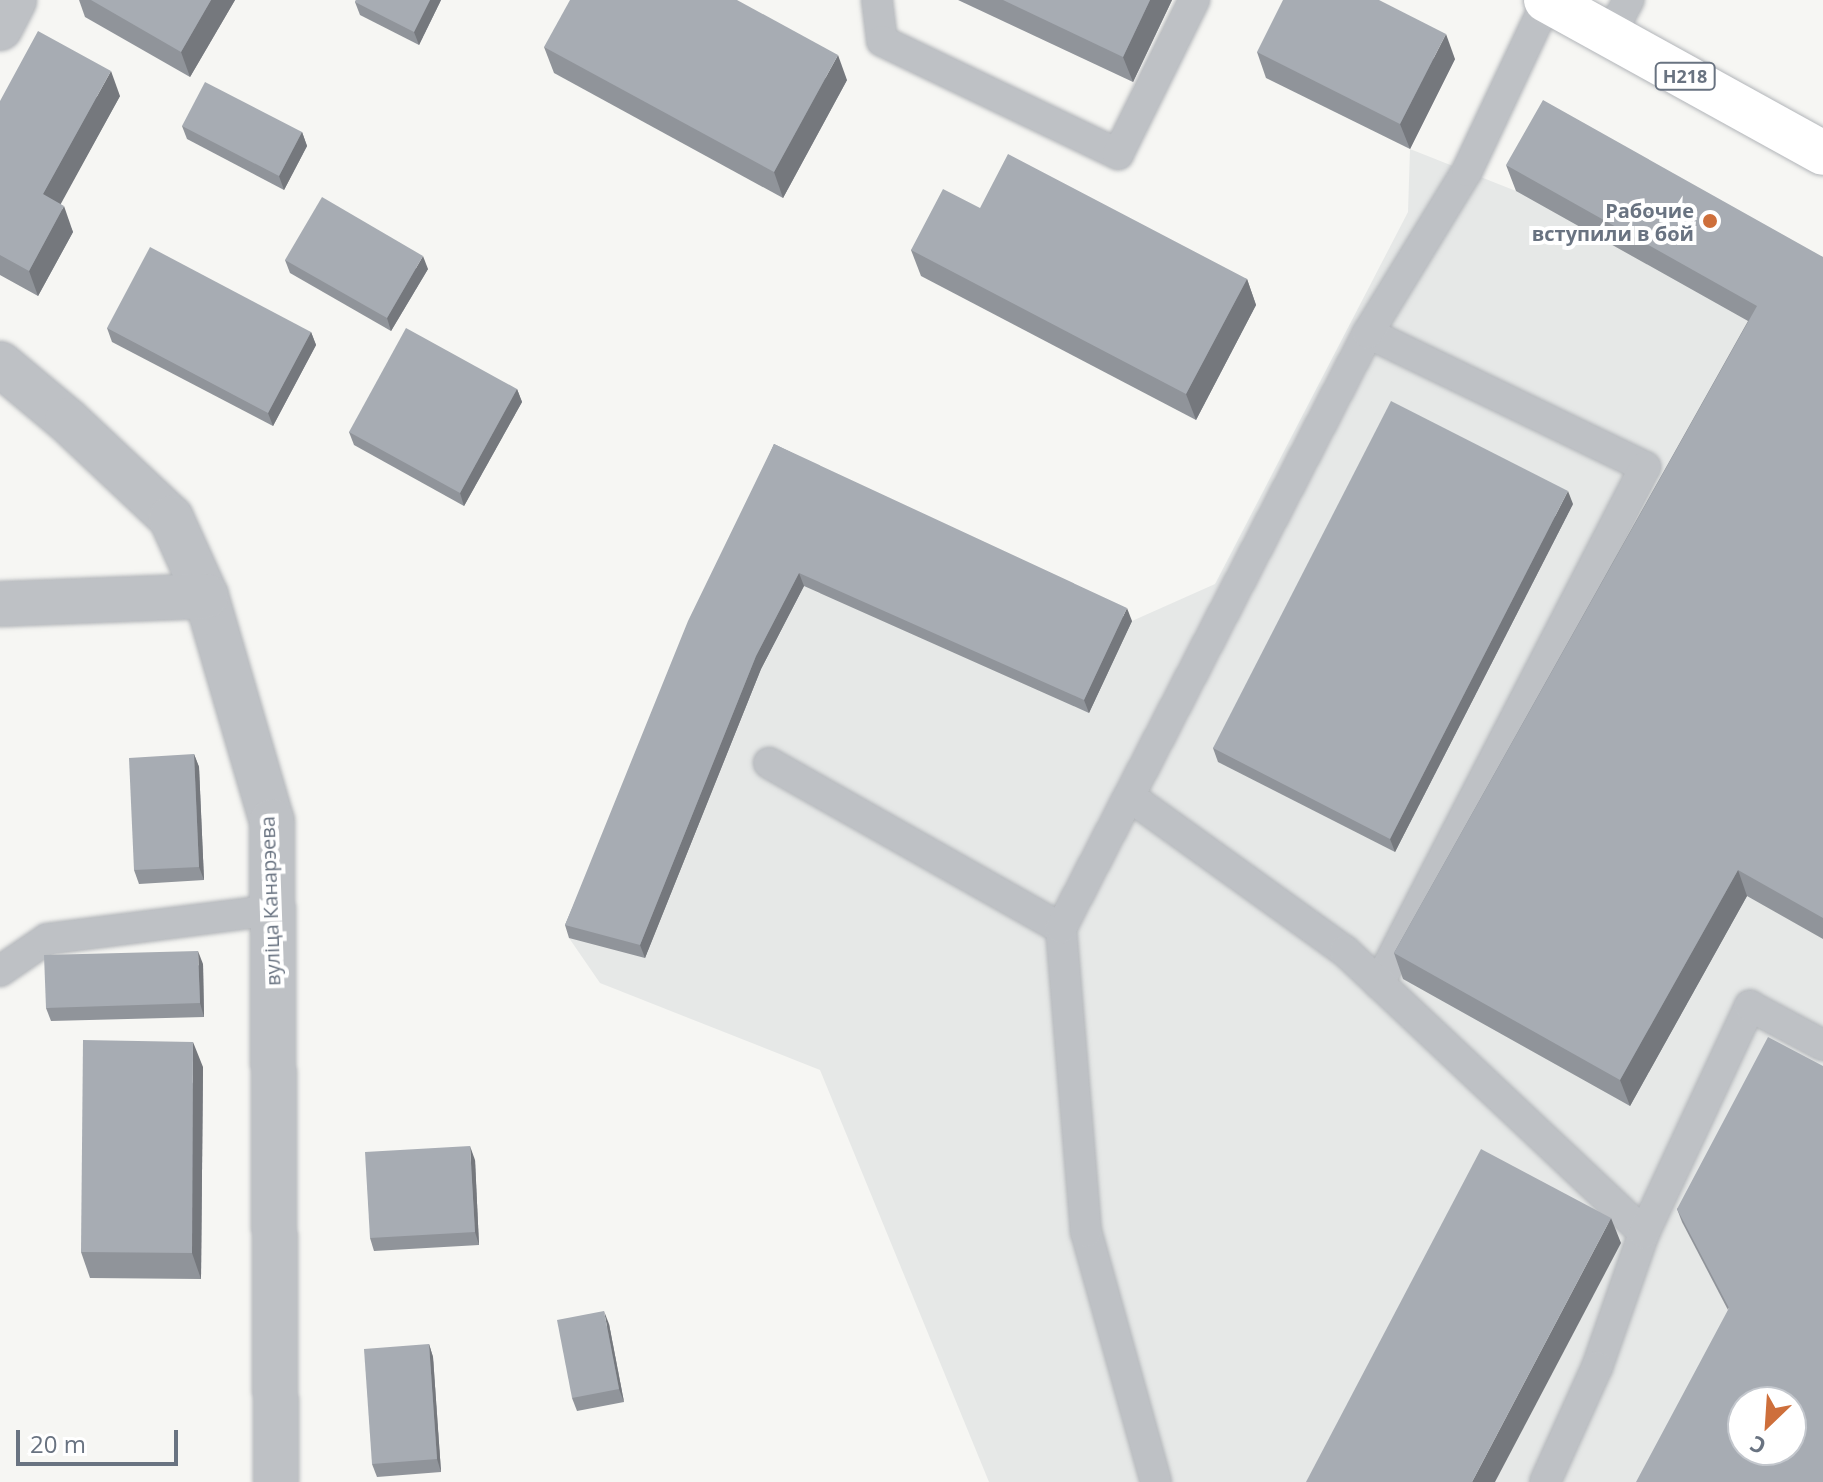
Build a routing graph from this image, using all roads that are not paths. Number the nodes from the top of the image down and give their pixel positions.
1 (14, 0) edge
2 (877, 0) edge
3 (1194, 0) edge
4 (1547, 0) edge
5 (1619, 17) edge
6 (0, 28) edge
7 (1823, 153) edge
8 (1368, 333) junction
9 (0, 364) edge
10 (206, 596) junction
11 (0, 604) edge
12 (769, 763) dead end
13 (1129, 796) junction
14 (272, 910) junction
15 (1061, 928) junction
16 (0, 971) edge
17 (1379, 983) junction
18 (1823, 1045) edge
19 (1644, 1233) junction
20 (276, 1482) edge
21 (1156, 1482) edge
22 (1545, 1482) edge

1 - 6 street
2 - 3 lane
4 - 5 main road, Н218
4 - 8 lane
5 - 7 main road, Н218
8 - 13 lane
8 - 17 lane
9 - 10 street, вуліца Канарэева
10 - 11 street
10 - 14 street, вуліца Канарэева
12 - 15 lane
13 - 15 lane
13 - 17 lane
14 - 16 lane
14 - 20 street, вуліца Канарэева
15 - 21 lane
17 - 19 lane
18 - 19 lane
19 - 22 lane

